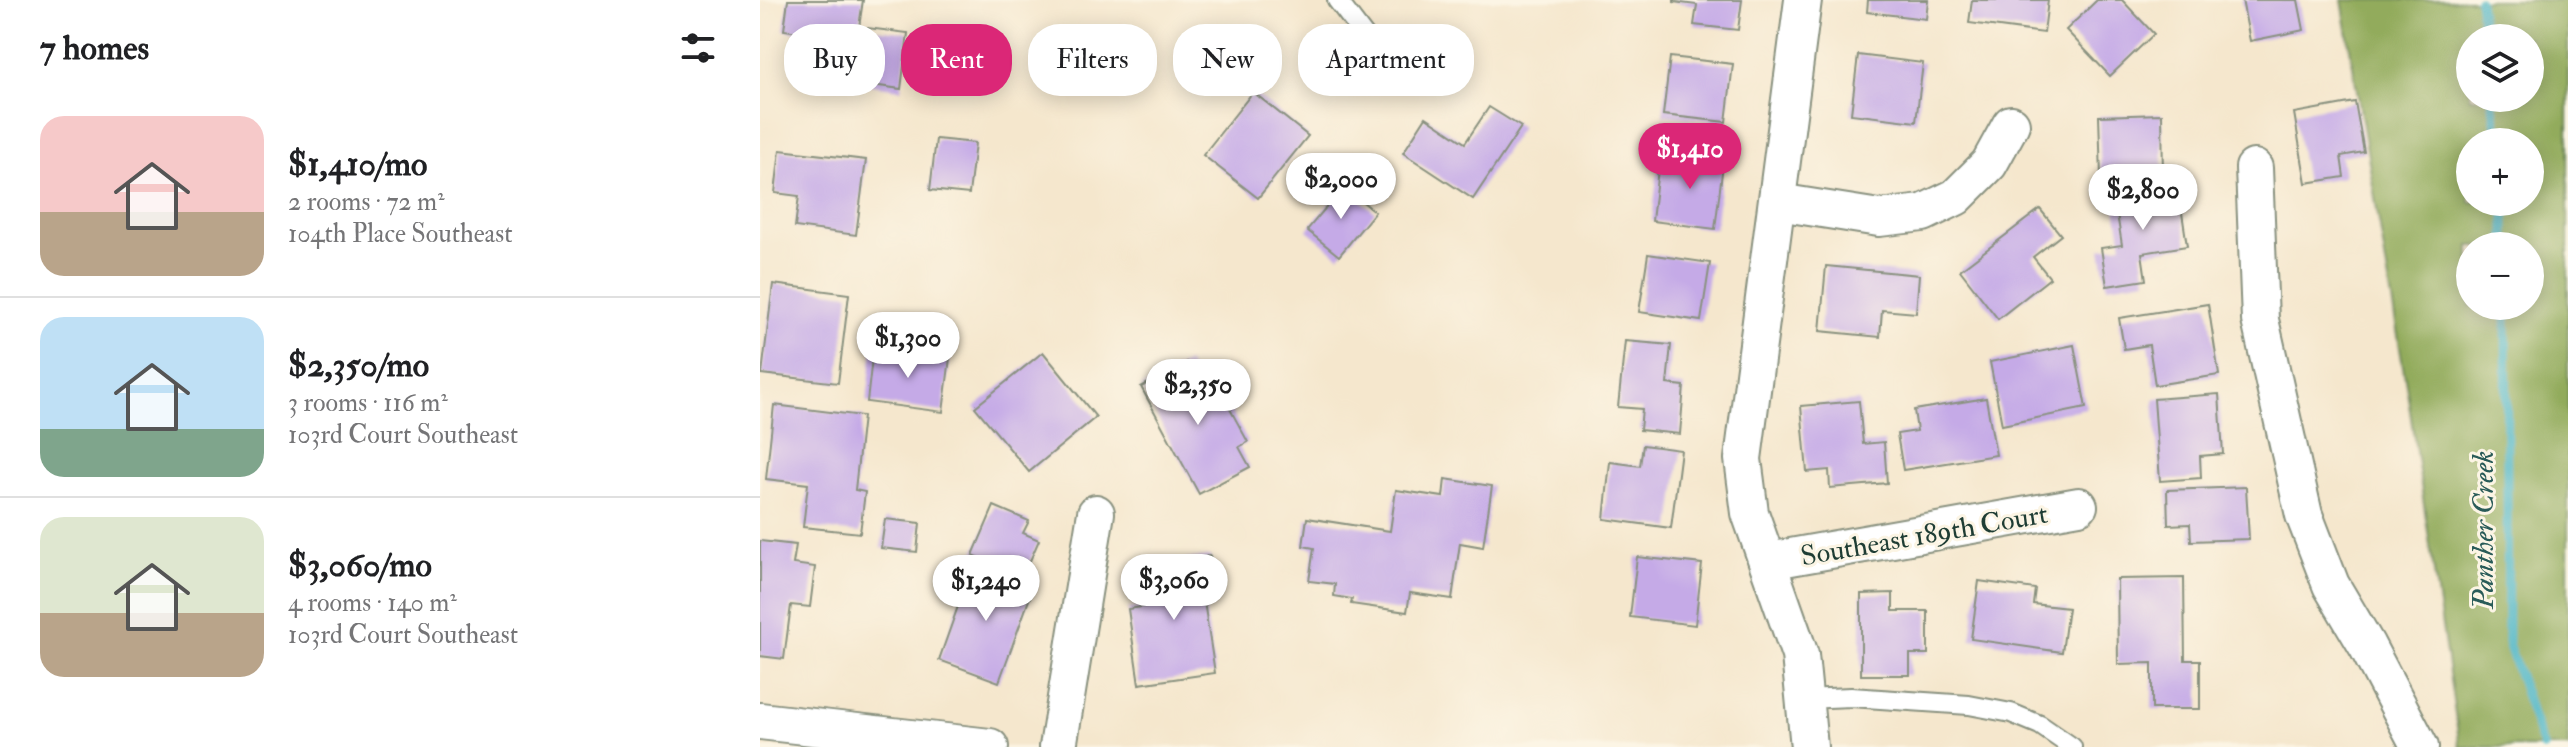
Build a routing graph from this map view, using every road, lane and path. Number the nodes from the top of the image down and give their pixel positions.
1 (1337, 0) edge
2 (1803, 0) edge
3 (1355, 24) edge
4 (2011, 124) dead end
5 (2254, 168) dead end
6 (1778, 202) junction
7 (2079, 506) dead end
8 (1096, 513) dead end
9 (1768, 561) junction
10 (1804, 699) junction
11 (760, 721) edge
12 (990, 747) edge
13 (1058, 747) edge
14 (1809, 747) edge
15 (2072, 747) edge
16 (2420, 747) edge

1 - 3 lane
2 - 6 street
4 - 6 street
5 - 16 street
6 - 9 street
7 - 9 street, Southeast 189th Court
8 - 13 street
9 - 10 street
10 - 14 street
10 - 15 lane
11 - 12 street

